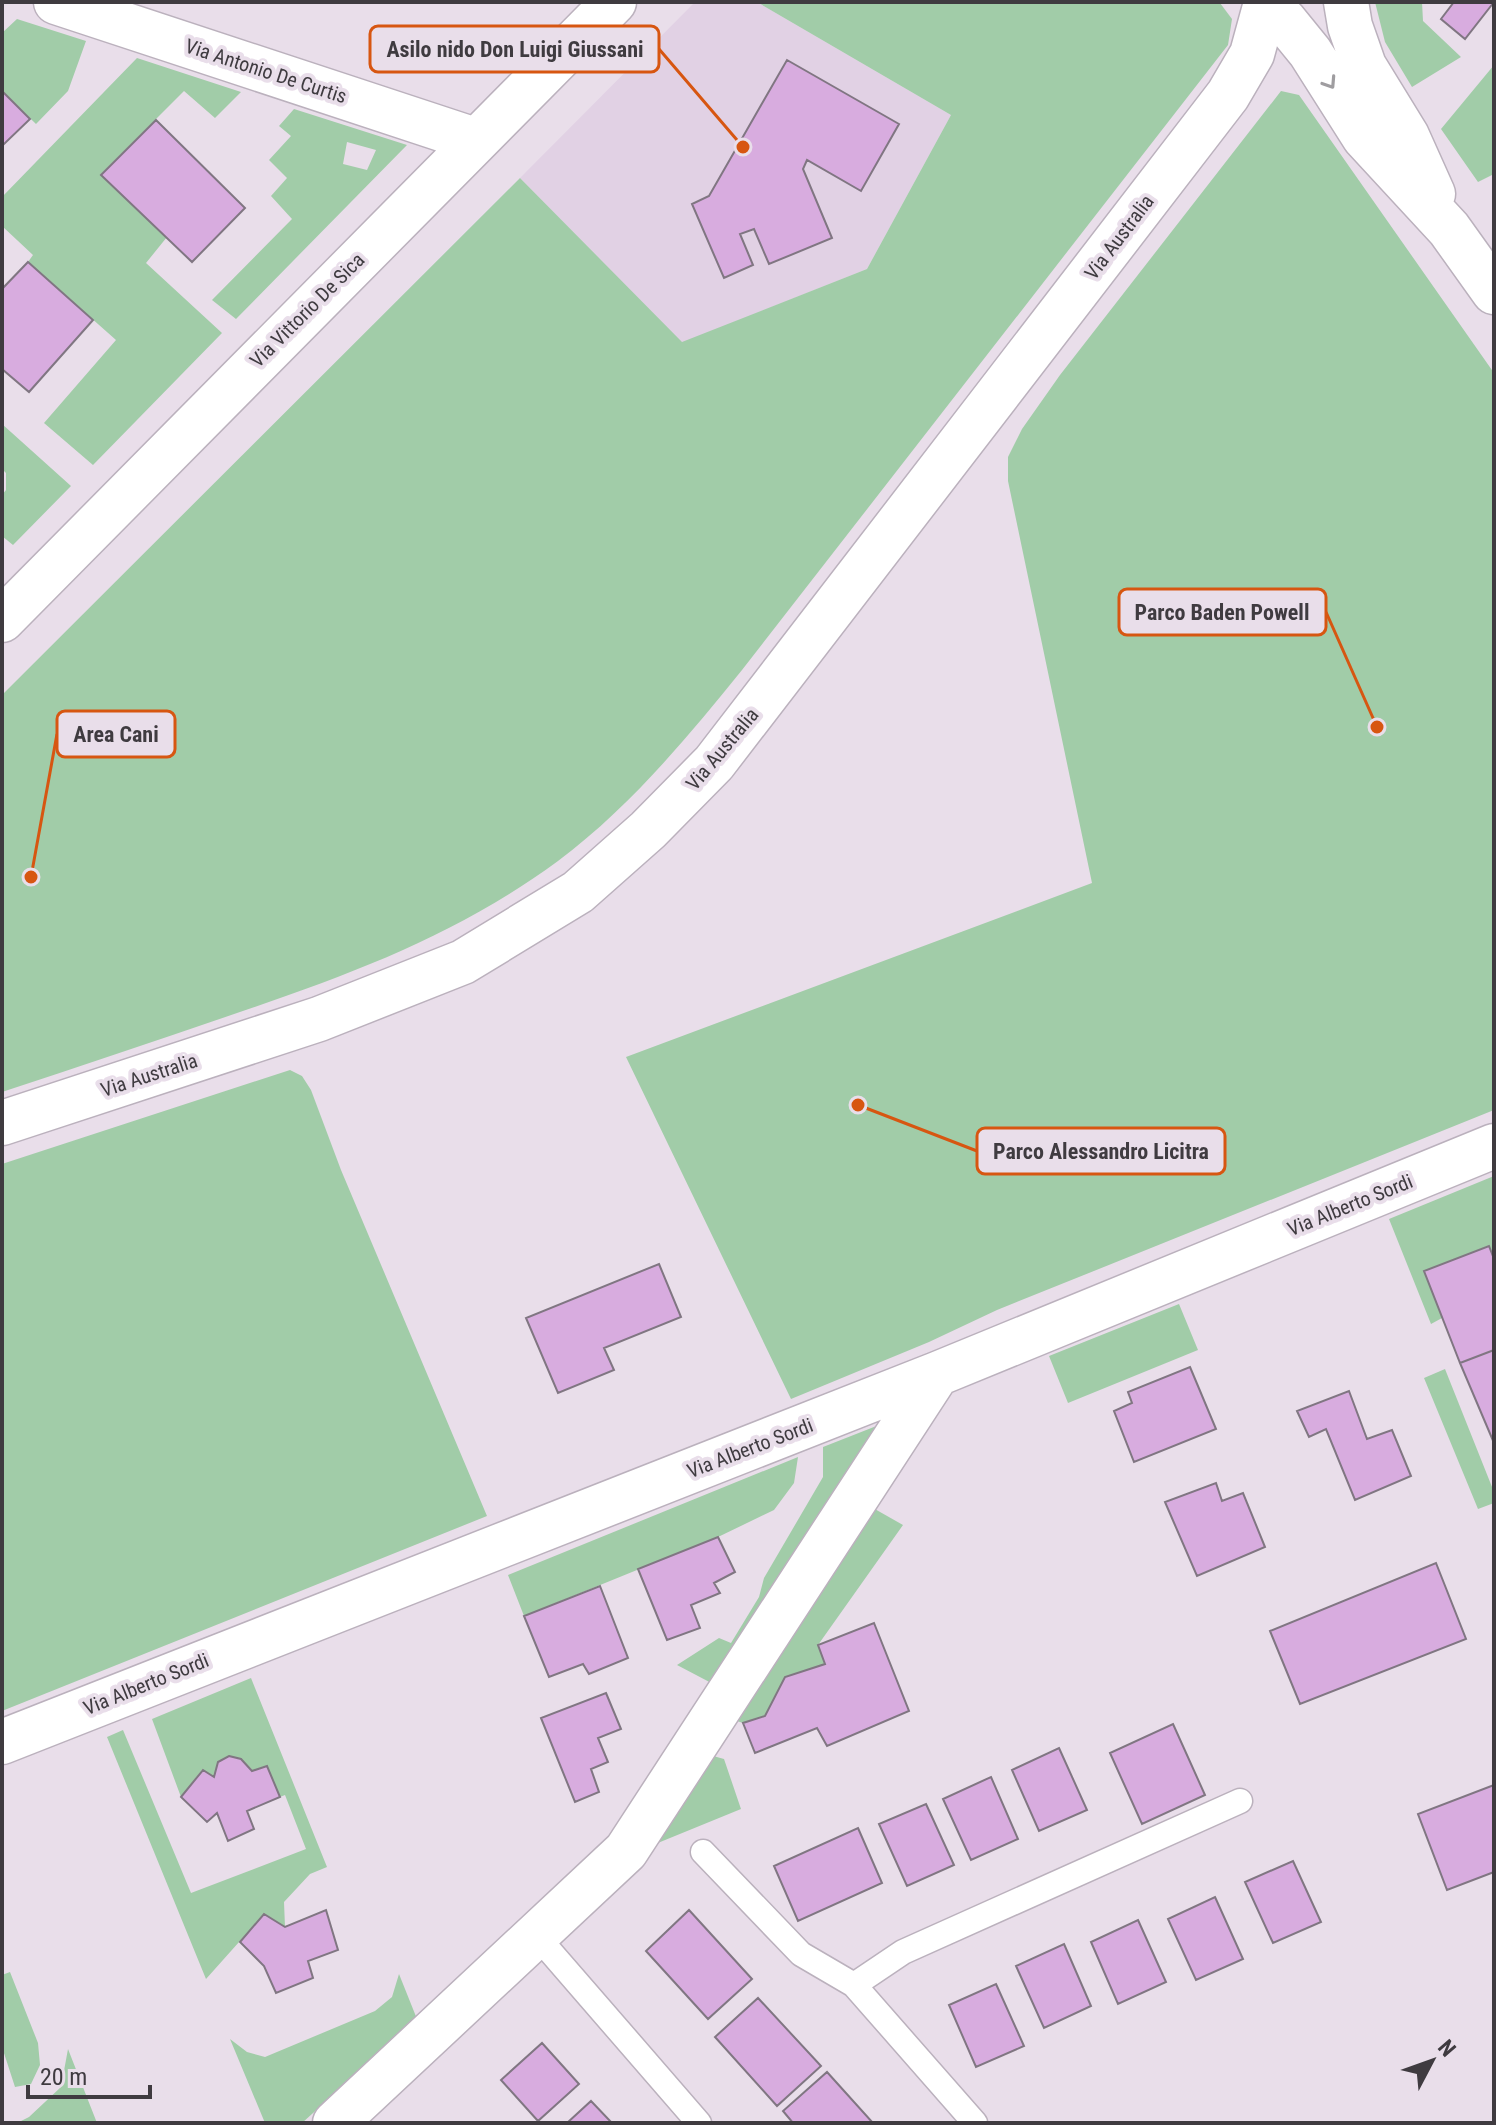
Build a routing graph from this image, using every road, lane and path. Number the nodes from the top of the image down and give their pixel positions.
1 (56, 2) edge
2 (614, 2) edge
3 (1301, 13) edge
4 (475, 140) junction
5 (1449, 229) junction
6 (1494, 292) edge
7 (2, 620) edge
8 (2, 1123) edge
9 (1494, 1146) edge
10 (937, 1374) junction
11 (2, 1742) edge
12 (1240, 1801) dead end
13 (703, 1852) dead end
14 (536, 1935) junction
15 (854, 1985) junction
16 (335, 2123) edge
17 (699, 2123) edge
18 (975, 2123) edge

1 - 4 street, Via Antonio De Curtis
2 - 4 street, Via Vittorio De Sica
3 -> 5 street
3 - 5 street
3 - 8 street, Via Australia
4 - 7 street, Via Vittorio De Sica
5 - 6 street
9 - 10 street, Via Alberto Sordi
10 - 11 street, Via Alberto Sordi
10 - 14 street
12 - 15 lane
13 - 15 lane
14 - 16 street
14 - 17 lane
15 - 18 lane

